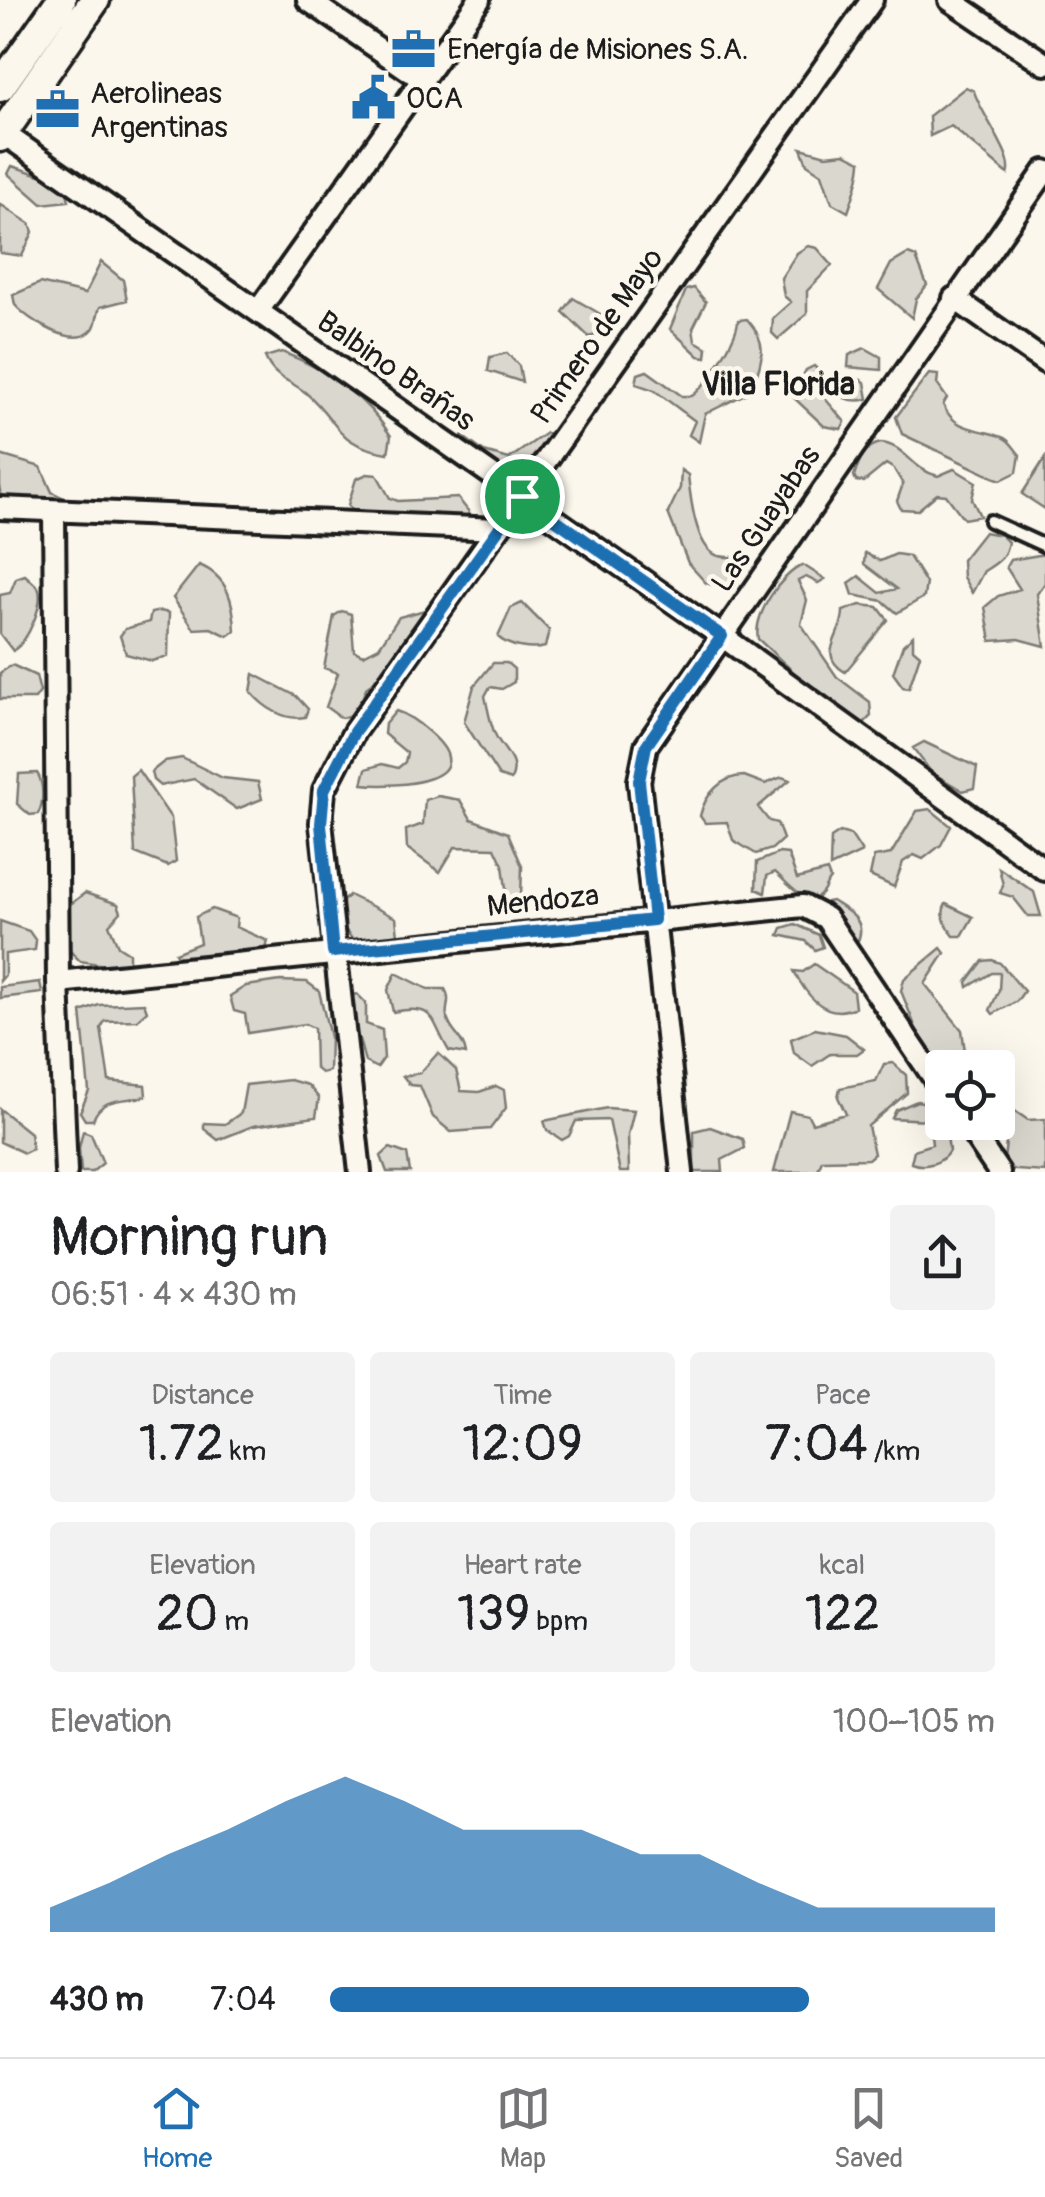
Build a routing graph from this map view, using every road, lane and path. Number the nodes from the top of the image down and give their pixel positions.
1 (61, 0) edge
2 (94, 0) edge
3 (308, 0) edge
4 (478, 0) edge
5 (872, 0) edge
6 (950, 0) edge
7 (1045, 64) edge
8 (422, 79) junction
9 (0, 87) edge
10 (1, 134) edge
11 (1045, 171) edge
12 (954, 298) junction
13 (258, 311) junction
14 (1045, 362) edge
15 (522, 496) junction
16 (0, 508) edge
17 (54, 512) junction
18 (990, 520) dead end
19 (498, 529) junction
20 (1045, 546) edge
21 (722, 636) junction
22 (1045, 870) edge
23 (654, 920) junction
24 (333, 952) junction
25 (58, 982) junction
26 (925, 1065) edge
27 (977, 1140) edge
28 (66, 1172) edge
29 (360, 1172) edge
30 (682, 1172) edge
31 (999, 1172) edge

1 - 9 main road
2 - 10 main road
3 - 8 street
4 - 8 street
5 - 15 street, Primero de Mayo
6 - 7 street
8 - 13 street
10 - 13 street, Balbino Brañas
11 - 12 street, Las Guayabas
12 - 14 street
12 - 21 street, Las Guayabas
13 - 15 street, Balbino Brañas
15 - 19 street, Primero de Mayo
15 - 21 street, Balbino Brañas
16 - 17 street
17 - 19 street
17 - 25 street
18 - 20 lane
19 - 24 street, Primero de Mayo
21 - 22 street, Balbino Brañas
21 - 23 street, Las Guayabas
23 - 24 street, Mendoza
23 - 26 street, Mendoza
23 - 30 street, Las Guayabas
24 - 25 street, Mendoza
24 - 29 street, Primero de Mayo
25 - 28 street
27 - 31 street

